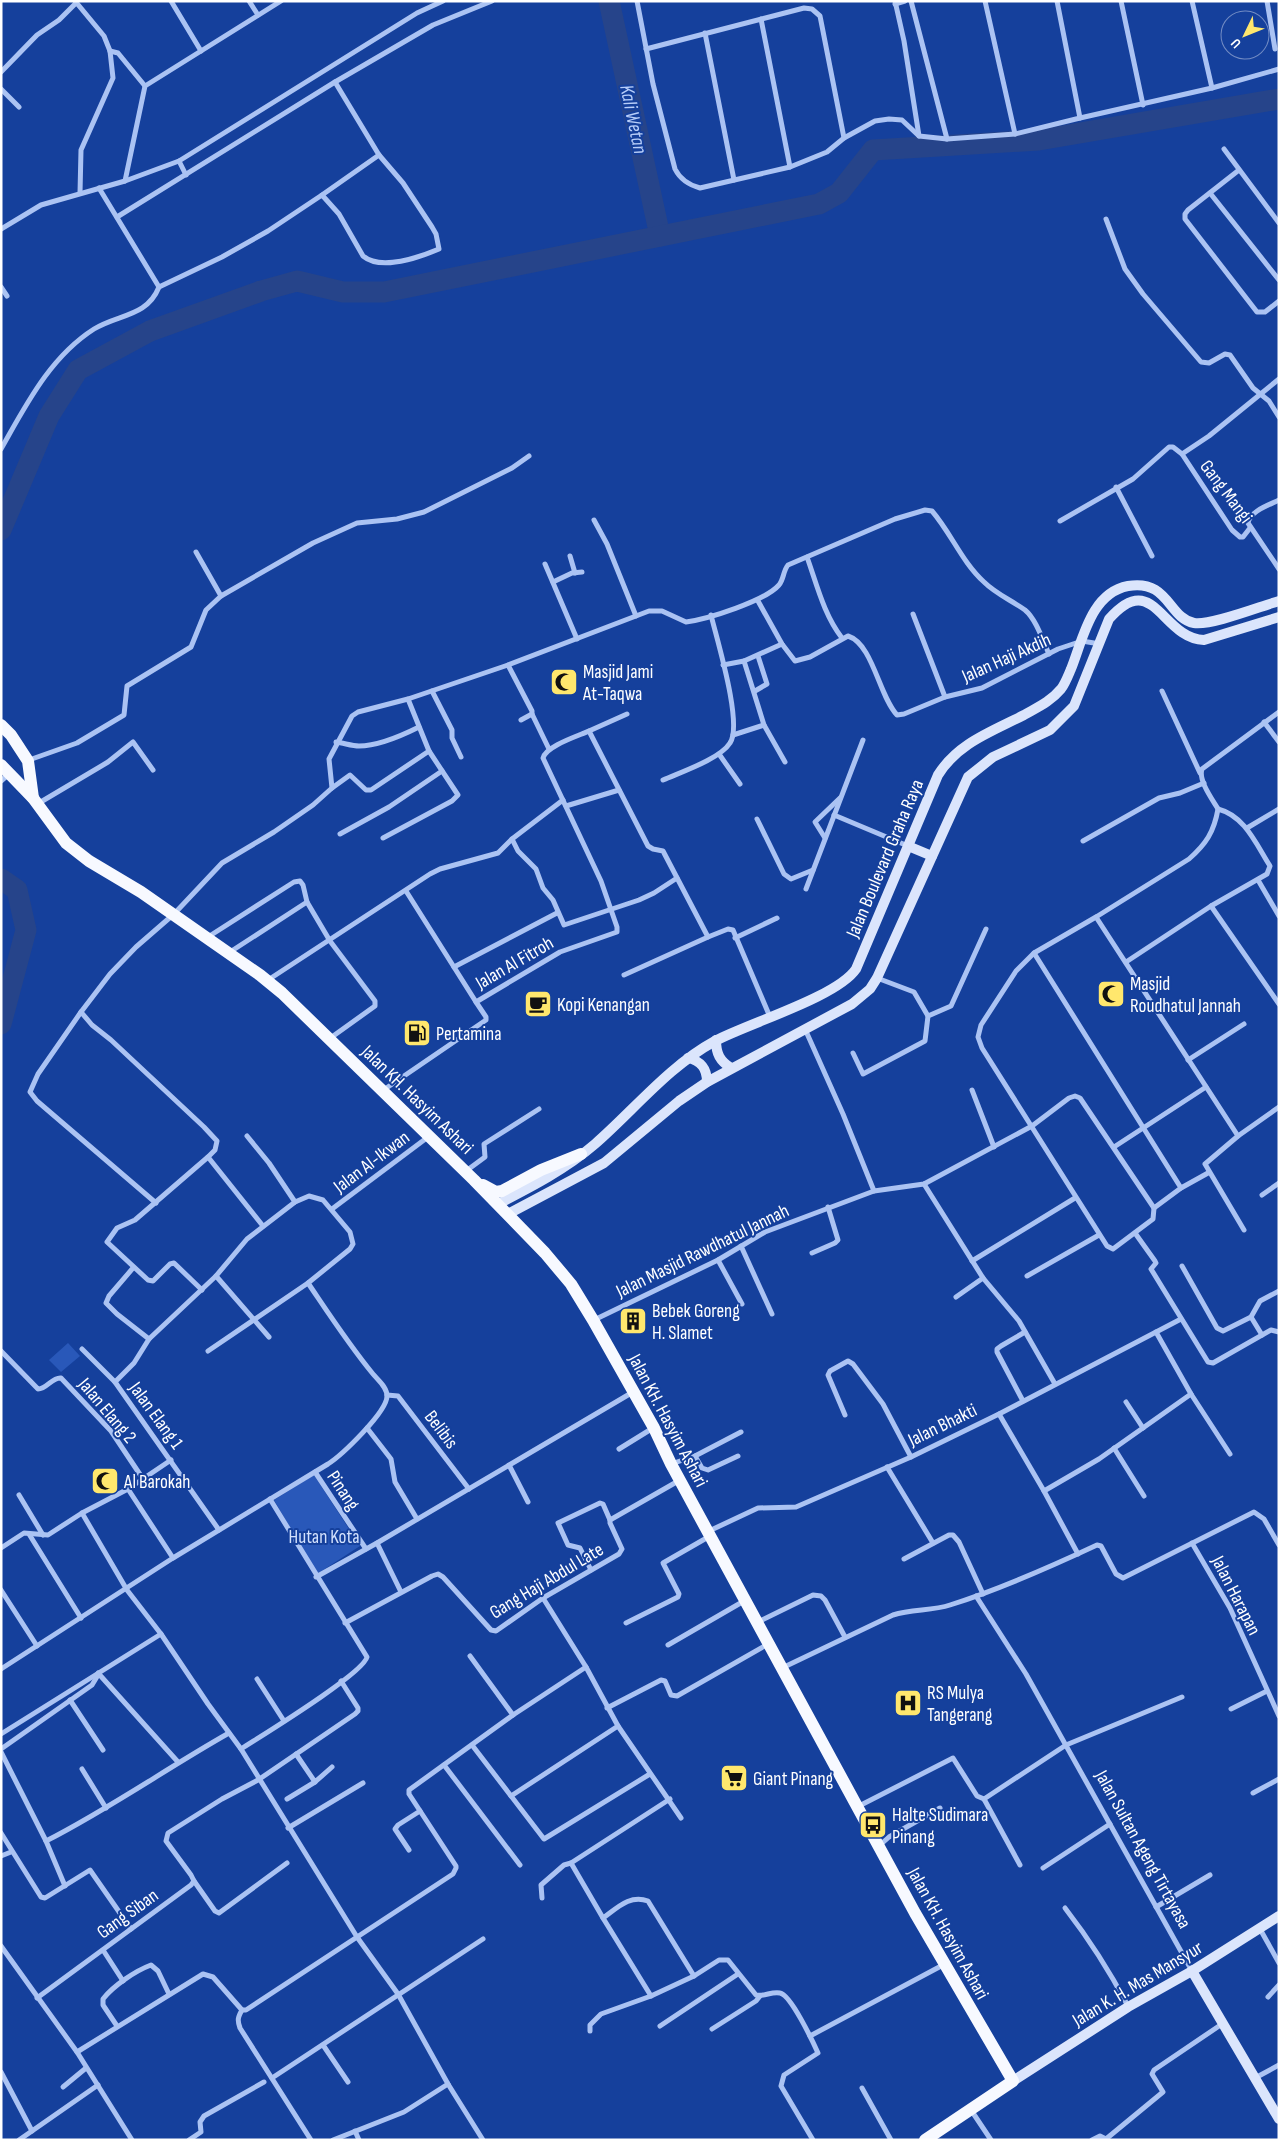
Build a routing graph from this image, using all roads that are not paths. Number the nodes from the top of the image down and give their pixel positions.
1 (171, 1) edge
2 (249, 1) edge
3 (281, 1) edge
4 (443, 1) edge
5 (492, 1) edge
6 (637, 1) edge
7 (905, 1) edge
8 (911, 1) edge
9 (985, 1) edge
10 (1057, 1) edge
11 (1121, 1) edge
12 (1192, 1) edge
13 (1267, 1) edge
14 (75, 2) edge
15 (895, 2) edge
16 (258, 15) junction
17 (761, 19) junction
18 (705, 33) junction
19 (646, 49) junction
20 (1275, 49) dead end
21 (201, 51) junction
22 (114, 52) junction
23 (1279, 69) edge
24 (1, 72) edge
25 (335, 82) junction
26 (145, 86) junction
27 (1212, 88) junction
28 (1, 89) edge
29 (1144, 105) junction
30 (19, 107) dead end
31 (1080, 118) junction
32 (1015, 134) junction
33 (919, 136) junction
34 (844, 138) junction
35 (946, 139) junction
36 (1224, 149) dead end
37 (380, 155) junction
38 (179, 160) junction
39 (790, 167) junction
40 (1240, 170) junction
41 (186, 174) junction
42 (734, 180) junction
43 (125, 181) junction
44 (99, 188) junction
45 (80, 193) junction
46 (1210, 193) junction
47 (322, 195) junction
48 (118, 217) junction
49 (1106, 219) dead end
50 (1279, 223) edge
51 (2, 228) edge
52 (1279, 280) edge
53 (1, 287) edge
54 (159, 287) junction
55 (7, 296) dead end
56 (1279, 301) edge
57 (1279, 379) edge
58 (1260, 394) junction
59 (1279, 417) edge
60 (1, 448) edge
61 (1182, 454) junction
62 (529, 456) dead end
63 (1116, 487) junction
64 (1279, 500) edge
65 (594, 520) dead end
66 (1060, 521) dead end
67 (1250, 528) junction
68 (196, 552) dead end
69 (570, 556) dead end
70 (1152, 556) dead end
71 (807, 557) junction
72 (545, 564) dead end
73 (1279, 569) edge
74 (553, 582) junction
75 (221, 596) junction
76 (758, 601) junction
77 (1279, 601) edge
78 (913, 614) dead end
79 (711, 615) junction
80 (636, 616) junction
81 (1279, 617) edge
82 (842, 638) junction
83 (577, 639) junction
84 (1082, 641) junction
85 (782, 644) junction
86 (1100, 644) junction
87 (1049, 654) junction
88 (758, 656) junction
89 (744, 661) junction
90 (724, 665) junction
91 (508, 666) junction
92 (755, 690) junction
93 (432, 691) junction
94 (1162, 691) dead end
95 (945, 697) junction
96 (408, 700) junction
97 (1279, 712) edge
98 (532, 714) junction
99 (627, 714) dead end
100 (522, 720) dead end
101 (1264, 722) junction
102 (1, 725) edge
103 (764, 725) junction
104 (419, 727) junction
105 (589, 731) junction
106 (733, 735) junction
107 (863, 740) dead end
108 (336, 742) junction
109 (1279, 742) edge
110 (549, 749) junction
111 (429, 750) junction
112 (719, 754) junction
113 (461, 757) dead end
114 (28, 761) junction
115 (784, 762) dead end
116 (153, 770) dead end
117 (442, 770) junction
118 (4, 773) edge
119 (1200, 773) junction
120 (663, 780) dead end
121 (1204, 783) junction
122 (740, 784) dead end
123 (332, 788) junction
124 (620, 790) junction
125 (841, 797) junction
126 (563, 800) junction
127 (35, 801) junction
128 (566, 806) junction
129 (1218, 809) junction
130 (1279, 809) edge
131 (834, 815) junction
132 (757, 819) dead end
133 (1247, 828) junction
134 (340, 834) dead end
135 (382, 838) dead end
136 (825, 838) junction
137 (512, 840) junction
138 (1083, 841) dead end
139 (908, 846) junction
140 (932, 856) junction
141 (813, 870) junction
142 (677, 878) junction
143 (1258, 880) junction
144 (806, 889) dead end
145 (406, 891) junction
146 (307, 902) junction
147 (1211, 906) junction
148 (612, 910) junction
149 (557, 913) junction
150 (174, 914) junction
151 (1279, 916) edge
152 (1096, 917) junction
153 (777, 918) dead end
154 (986, 929) dead end
155 (207, 937) junction
156 (708, 937) junction
157 (735, 938) junction
158 (330, 941) junction
159 (229, 952) junction
160 (1034, 953) junction
161 (1126, 962) junction
162 (454, 967) junction
163 (624, 975) dead end
164 (877, 978) junction
165 (267, 980) junction
166 (476, 1002) junction
167 (1279, 1004) edge
168 (81, 1012) junction
169 (928, 1016) junction
170 (770, 1017) junction
171 (1244, 1024) dead end
172 (805, 1029) junction
173 (329, 1039) junction
174 (716, 1040) junction
175 (853, 1053) dead end
176 (688, 1058) junction
177 (1188, 1060) junction
178 (731, 1068) junction
179 (707, 1082) junction
180 (1206, 1087) junction
181 (972, 1090) dead end
182 (382, 1091) junction
183 (1278, 1108) edge
184 (539, 1109) dead end
185 (1032, 1126) junction
186 (1144, 1127) junction
187 (247, 1136) dead end
188 (428, 1136) junction
189 (1238, 1136) junction
190 (994, 1147) junction
191 (1114, 1147) junction
192 (582, 1154) junction
193 (208, 1157) junction
194 (1208, 1173) junction
195 (470, 1176) junction
196 (1279, 1183) edge
197 (924, 1184) junction
198 (1181, 1188) junction
199 (874, 1191) junction
200 (1262, 1195) dead end
201 (1075, 1198) junction
202 (156, 1202) junction
203 (294, 1202) junction
204 (498, 1204) junction
205 (828, 1207) junction
206 (1154, 1208) junction
207 (332, 1209) junction
208 (508, 1214) junction
209 (263, 1226) junction
210 (1244, 1230) dead end
211 (1135, 1233) junction
212 (1100, 1235) junction
213 (741, 1246) junction
214 (812, 1253) dead end
215 (718, 1260) junction
216 (972, 1261) junction
217 (1182, 1266) dead end
218 (133, 1268) junction
219 (216, 1276) junction
220 (1027, 1276) dead end
221 (983, 1278) junction
222 (308, 1284) junction
223 (202, 1290) junction
224 (1279, 1291) edge
225 (956, 1297) dead end
226 (742, 1304) dead end
227 (772, 1314) dead end
228 (1251, 1317) junction
229 (1181, 1319) junction
230 (254, 1320) junction
231 (593, 1320) junction
232 (1025, 1332) junction
233 (1156, 1332) junction
234 (1279, 1332) edge
235 (1262, 1335) junction
236 (269, 1337) dead end
237 (149, 1339) junction
238 (82, 1349) dead end
239 (1, 1351) edge
240 (208, 1351) dead end
241 (115, 1382) junction
242 (1055, 1384) junction
243 (386, 1392) junction
244 (633, 1392) junction
245 (1191, 1394) junction
246 (1023, 1401) junction
247 (1126, 1402) dead end
248 (999, 1414) junction
249 (845, 1415) dead end
250 (367, 1428) junction
251 (654, 1428) junction
252 (1143, 1428) junction
253 (741, 1432) dead end
254 (1114, 1448) junction
255 (619, 1449) dead end
256 (1230, 1454) dead end
257 (695, 1456) junction
258 (738, 1456) dead end
259 (911, 1457) junction
260 (171, 1460) junction
261 (671, 1464) junction
262 (509, 1465) junction
263 (887, 1467) junction
264 (315, 1472) junction
265 (143, 1479) junction
266 (680, 1480) junction
267 (128, 1489) junction
268 (469, 1489) junction
269 (1044, 1490) junction
270 (19, 1495) dead end
271 (1144, 1496) dead end
272 (270, 1498) junction
273 (528, 1502) dead end
274 (82, 1513) junction
275 (417, 1519) junction
276 (610, 1520) junction
277 (219, 1530) junction
278 (29, 1534) junction
279 (710, 1534) junction
280 (44, 1535) junction
281 (377, 1543) junction
282 (933, 1543) junction
283 (1192, 1544) junction
284 (1279, 1545) edge
285 (1, 1548) edge
286 (366, 1549) junction
287 (1078, 1554) junction
288 (174, 1558) junction
289 (904, 1559) dead end
290 (591, 1570) junction
291 (316, 1577) junction
292 (1, 1590) edge
293 (127, 1590) junction
294 (400, 1592) junction
295 (983, 1594) junction
296 (976, 1596) junction
297 (543, 1598) junction
298 (746, 1600) junction
299 (81, 1618) junction
300 (758, 1622) junction
301 (345, 1623) junction
302 (626, 1623) dead end
303 (161, 1634) junction
304 (845, 1637) junction
305 (770, 1644) junction
306 (668, 1645) dead end
307 (37, 1646) junction
308 (470, 1656) dead end
309 (586, 1667) junction
310 (782, 1668) junction
311 (1, 1669) edge
312 (98, 1674) junction
313 (258, 1679) dead end
314 (341, 1681) junction
315 (1267, 1691) junction
316 (1182, 1697) dead end
317 (70, 1700) junction
318 (607, 1708) junction
319 (1231, 1709) dead end
320 (513, 1715) junction
321 (1279, 1716) edge
322 (284, 1721) junction
323 (618, 1726) junction
324 (229, 1733) junction
325 (1, 1734) edge
326 (472, 1745) junction
327 (1066, 1745) junction
328 (241, 1749) junction
329 (103, 1750) dead end
330 (1, 1751) edge
331 (296, 1754) junction
332 (178, 1762) junction
333 (444, 1765) junction
334 (332, 1767) dead end
335 (82, 1769) dead end
336 (650, 1774) junction
337 (1279, 1779) edge
338 (258, 1780) junction
339 (315, 1782) junction
340 (363, 1783) dead end
341 (1253, 1792) dead end
342 (511, 1796) junction
343 (287, 1799) dead end
344 (670, 1799) junction
345 (984, 1799) junction
346 (858, 1806) junction
347 (106, 1808) junction
348 (940, 1808) dead end
349 (420, 1811) junction
350 (682, 1818) dead end
351 (1110, 1824) junction
352 (288, 1828) junction
353 (1, 1834) edge
354 (46, 1841) junction
355 (880, 1846) junction
356 (409, 1850) dead end
357 (11, 1852) junction
358 (1, 1856) edge
359 (287, 1863) dead end
360 (571, 1863) junction
361 (1020, 1865) dead end
362 (520, 1866) dead end
363 (1044, 1868) dead end
364 (1210, 1875) dead end
365 (194, 1881) junction
366 (65, 1886) junction
367 (542, 1898) dead end
368 (1156, 1907) junction
369 (1065, 1908) dead end
370 (1279, 1916) edge
371 (603, 1918) junction
372 (1260, 1928) junction
373 (131, 1929) junction
374 (357, 1937) junction
375 (483, 1939) dead end
376 (1, 1946) edge
377 (103, 1950) junction
378 (1279, 1963) edge
379 (944, 1964) junction
380 (1192, 1971) junction
381 (738, 1974) junction
382 (694, 1976) junction
383 (124, 1981) junction
384 (1279, 1984) edge
385 (169, 1994) junction
386 (398, 1994) junction
387 (651, 1996) junction
388 (760, 1996) junction
389 (1268, 1997) dead end
390 (37, 1998) junction
391 (1128, 2007) junction
392 (242, 2010) junction
393 (1222, 2024) junction
394 (117, 2026) junction
395 (660, 2026) dead end
396 (712, 2029) dead end
397 (590, 2031) dead end
398 (810, 2036) junction
399 (323, 2045) junction
400 (77, 2052) junction
401 (1279, 2065) edge
402 (86, 2068) junction
403 (2, 2074) edge
404 (272, 2078) junction
405 (1254, 2078) junction
406 (1013, 2081) junction
407 (264, 2082) dead end
408 (348, 2082) dead end
409 (448, 2084) junction
410 (98, 2085) junction
411 (63, 2087) dead end
412 (862, 2088) dead end
413 (970, 2110) junction
414 (1279, 2119) edge
415 (32, 2131) junction
416 (355, 2131) junction
417 (19, 2140) edge
418 (132, 2140) edge
419 (189, 2140) edge
420 (311, 2140) edge
421 (333, 2140) edge
422 (359, 2140) edge
423 (482, 2140) edge
424 (813, 2140) edge
425 (891, 2140) edge
426 (925, 2140) edge
427 (992, 2140) edge
428 (1092, 2140) edge

1 - 21 street
2 - 16 street
3 - 16 street
4 - 38 street
5 - 25 street
6 - 19 street
7 - 15 street
8 - 35 street
9 - 32 street
10 - 31 street
11 - 29 street
12 - 27 street
13 - 20 street
14 - 22 street
14 - 24 street
15 - 33 street
16 - 21 street
17 - 18 street
17 - 34 street
17 - 39 street
18 - 19 street
18 - 42 street
19 - 42 street
21 - 26 street
22 - 26 street
22 - 45 street
23 - 27 street
25 - 37 street
25 - 41 street
26 - 43 street
27 - 29 street
28 - 30 street
29 - 31 street
31 - 32 street
32 - 35 street
33 - 34 street
33 - 35 street
34 - 39 street
36 - 40 street
37 - 47 street
37 - 47 street
38 - 41 street
38 - 43 street
39 - 42 street
40 - 46 street
40 - 50 street
41 - 48 street
43 - 44 street
44 - 45 street
44 - 48 street
45 - 51 street
46 - 52 street
46 - 56 street
47 - 54 street
48 - 54 street
49 - 58 street
53 - 55 street
54 - 60 street
57 - 58 street
58 - 59 street
58 - 61 street
61 - 63 street
61 - 67 street, Gang Mangi
62 - 75 street
63 - 66 street
63 - 70 street
64 - 67 street
65 - 80 street
67 - 73 street
68 - 75 street
69 - 74 street
71 - 76 street
71 - 82 street
71 - 87 street
72 - 74 street
74 - 83 street
75 - 114 street
76 - 79 street
76 - 85 street
77 - 84 main road, Jalan Boulevard Graha Raya
78 - 95 street
79 - 80 street
79 - 90 street
80 - 83 street
81 - 86 main road
82 - 85 street
82 - 95 street, Jalan Haji Akdih
83 - 91 street
84 - 86 street
84 - 87 street, Jalan Haji Akdih
84 - 139 main road, Jalan Boulevard Graha Raya
85 - 88 street
86 - 140 main road
87 - 95 street, Jalan Haji Akdih
88 - 89 street
88 - 92 street
89 - 90 street
89 - 92 street
90 - 106 street
91 - 93 street
91 - 98 street
92 - 103 street
93 - 96 street
93 - 113 street
94 - 119 street
96 - 104 street
96 - 108 street
97 - 101 street
98 - 100 street
98 - 110 street
99 - 105 street
101 - 109 street
101 - 119 street
102 - 114 main road, Jalan KH. Hasyim Ashari
103 - 106 street
103 - 115 street
104 - 108 street
104 - 111 street
105 - 110 street
105 - 124 street
106 - 112 street
107 - 125 street
108 - 123 street
110 - 126 street
111 - 117 street
111 - 123 street
112 - 120 street
112 - 122 street
114 - 127 main road, Jalan KH. Hasyim Ashari
116 - 127 street
117 - 134 street
117 - 135 street
118 - 127 main road, Jalan KH. Hasyim Ashari
119 - 121 street
121 - 129 street
121 - 138 street
123 - 150 street
124 - 128 street
124 - 142 street
125 - 131 street
125 - 136 street
126 - 128 street
126 - 137 street
127 - 150 main road, Jalan KH. Hasyim Ashari
128 - 148 street
129 - 133 street
129 - 152 street
130 - 133 street
131 - 136 street
131 - 139 street
132 - 141 street
133 - 143 street
136 - 141 street
137 - 145 street
137 - 149 street
139 - 140 main road
139 - 170 main road, Jalan Boulevard Graha Raya
140 - 164 main road
141 - 144 street
142 - 148 street
142 - 156 street
143 - 147 street
143 - 151 street
145 - 158 street
145 - 162 street
146 - 155 street
146 - 158 street
146 - 159 street
147 - 161 street
147 - 167 street
148 - 149 street
148 - 166 street, Jalan Al Fitroh
149 - 162 street
150 - 155 main road, Jalan KH. Hasyim Ashari
150 - 168 street
152 - 160 street
152 - 161 street
153 - 157 street
154 - 169 street
155 - 159 main road, Jalan KH. Hasyim Ashari
156 - 157 street
156 - 163 street
157 - 170 street
158 - 165 street
158 - 173 street
159 - 165 main road, Jalan KH. Hasyim Ashari
160 - 185 street
160 - 186 street
161 - 177 street
162 - 166 street
164 - 169 street
164 - 172 main road
165 - 173 main road, Jalan KH. Hasyim Ashari
166 - 182 street, Jalan Al Fitroh
168 - 193 street
168 - 202 street
169 - 175 street
170 - 174 main road, Jalan Boulevard Graha Raya
171 - 177 street
172 - 178 main road
172 - 199 street
173 - 182 main road, Jalan KH. Hasyim Ashari
174 - 176 main road, Jalan Boulevard Graha Raya
174 - 178 main road
176 - 179 main road
176 - 192 main road, Jalan Boulevard Graha Raya
177 - 180 street
178 - 179 main road
179 - 208 main road
180 - 186 street
180 - 189 street
181 - 190 street
182 - 188 main road, Jalan KH. Hasyim Ashari
183 - 189 street
184 - 195 street
185 - 190 street, Jalan Masjid Rawdhatul Jannah
185 - 191 street, Jalan Masjid Rawdhatul Jannah
185 - 201 street
186 - 191 street
186 - 198 street
187 - 203 street
188 - 195 main road, Jalan KH. Hasyim Ashari
188 - 207 street, Jalan Al-Ikwan
189 - 194 street
190 - 197 street, Jalan Masjid Rawdhatul Jannah
191 - 206 street
192 - 195 main road
192 - 204 main road, Jalan Boulevard Graha Raya
193 - 202 street
193 - 209 street
194 - 198 street
194 - 210 street
195 - 204 main road, Jalan KH. Hasyim Ashari
196 - 200 street
197 - 199 street, Jalan Masjid Rawdhatul Jannah
197 - 216 street
198 - 206 street
199 - 205 street, Jalan Masjid Rawdhatul Jannah
201 - 212 street
201 - 216 street
202 - 218 street
203 - 207 street
203 - 209 street
204 - 208 main road, Jalan KH. Hasyim Ashari
205 - 213 street, Jalan Masjid Rawdhatul Jannah
205 - 214 street
206 - 211 street
207 - 222 street
208 - 231 main road, Jalan KH. Hasyim Ashari
209 - 219 street
211 - 212 street
211 - 229 street
212 - 220 street
213 - 215 street, Jalan Masjid Rawdhatul Jannah
213 - 227 street
215 - 226 street
215 - 231 street, Jalan Masjid Rawdhatul Jannah
216 - 221 street
217 - 228 street
218 - 223 street
218 - 237 street
219 - 223 street
219 - 230 street
221 - 225 street
221 - 232 street
222 - 230 street
222 - 243 street, Belibis
223 - 237 street
224 - 228 street
228 - 235 street
229 - 233 street, Jalan Bhakti
229 - 235 street
230 - 236 street
230 - 240 street
231 - 244 main road, Jalan KH. Hasyim Ashari
232 - 242 street
232 - 246 street
233 - 242 street, Jalan Bhakti
233 - 245 street
234 - 235 street
237 - 241 street
238 - 241 street, Jalan Elang 1
239 - 265 street, Jalan Elang 2
241 - 260 street, Jalan Elang 1
242 - 246 street, Jalan Bhakti
243 - 250 street
243 - 268 street, Belibis
244 - 251 main road, Jalan KH. Hasyim Ashari
244 - 262 street
245 - 252 street
245 - 256 street
246 - 248 street, Jalan Bhakti
247 - 252 street
248 - 259 street, Jalan Bhakti
248 - 269 street
249 - 259 street
250 - 264 street
250 - 275 street
251 - 255 street
251 - 261 main road, Jalan KH. Hasyim Ashari
252 - 254 street
253 - 257 street
254 - 269 street
254 - 271 street
257 - 258 street
257 - 261 street
259 - 263 street, Jalan Bhakti
260 - 265 street
260 - 277 street, Jalan Elang 1
261 - 266 main road, Jalan KH. Hasyim Ashari
262 - 268 street
262 - 273 street
263 - 279 street, Jalan Bhakti
263 - 282 street
264 - 272 street
264 - 286 street, Pinang
265 - 267 street
266 - 276 street, Gang Haji Abdul Late
266 - 279 main road, Jalan KH. Hasyim Ashari
267 - 274 street
267 - 288 street
268 - 275 street
269 - 287 street
270 - 280 street
272 - 277 street
272 - 291 street
274 - 280 street
274 - 293 street
275 - 281 street
276 - 290 street, Gang Haji Abdul Late
276 - 290 street
277 - 288 street
278 - 280 street
278 - 285 street
278 - 299 street
279 - 298 main road, Jalan KH. Hasyim Ashari
279 - 302 street, Jalan Bhakti
281 - 286 street
281 - 294 street
282 - 289 street
282 - 295 street
283 - 284 street
283 - 287 street
283 - 315 street, Jalan Harapan
286 - 291 street
287 - 295 street
288 - 293 street
290 - 297 street, Gang Haji Abdul Late
291 - 301 street
292 - 307 street
293 - 299 street
293 - 303 street
294 - 297 street, Gang Haji Abdul Late
294 - 301 street, Gang Haji Abdul Late
295 - 296 street
296 - 304 street
296 - 327 street, Jalan Sultan Ageng Tirtayasa
297 - 309 street
298 - 300 main road, Jalan KH. Hasyim Ashari
298 - 306 street
299 - 307 street
300 - 304 street
300 - 305 main road, Jalan KH. Hasyim Ashari
301 - 314 street
303 - 312 street
303 - 324 street
304 - 310 street
305 - 310 main road, Jalan KH. Hasyim Ashari
305 - 318 street
307 - 311 street
308 - 320 street
309 - 318 street
309 - 320 street
310 - 346 main road, Jalan KH. Hasyim Ashari
312 - 317 street
312 - 325 street
312 - 332 street
313 - 322 street
314 - 322 street
314 - 331 street
315 - 319 street
315 - 321 street, Jalan Harapan
316 - 327 street
317 - 329 street
317 - 330 street
318 - 323 street
320 - 326 street
322 - 328 street
323 - 336 street
323 - 342 street
324 - 328 street
324 - 332 street
326 - 333 street
326 - 342 street
327 - 345 street
327 - 351 street, Jalan Sultan Ageng Tirtayasa
328 - 338 street
330 - 354 street
331 - 338 street
331 - 339 street
332 - 347 street
333 - 349 street
333 - 362 street
334 - 339 street
335 - 347 street
336 - 342 street
336 - 344 street
337 - 341 street
338 - 352 street
338 - 365 street
339 - 343 street
340 - 352 street
344 - 350 street
344 - 360 street
345 - 346 street
345 - 361 street
346 - 355 main road, Jalan KH. Hasyim Ashari
347 - 354 street
348 - 355 street
349 - 356 street
349 - 374 street
351 - 363 street
351 - 368 street, Jalan Sultan Ageng Tirtayasa
352 - 374 street
353 - 357 street
354 - 366 street
355 - 379 main road, Jalan KH. Hasyim Ashari
357 - 358 street
357 - 366 street
359 - 365 street
360 - 367 street
360 - 371 street
364 - 368 street
365 - 373 street, Gang Siban
366 - 373 street
368 - 380 street, Jalan Sultan Ageng Tirtayasa
369 - 391 street
370 - 372 main road, Jalan K. H. Mas Mansyur
371 - 382 street
371 - 387 street
372 - 378 street
372 - 380 main road, Jalan K. H. Mas Mansyur
373 - 377 street, Gang Siban
374 - 386 street
374 - 392 street
375 - 386 street
376 - 390 street
377 - 383 street
377 - 390 street, Gang Siban
379 - 398 street
379 - 406 main road, Jalan KH. Hasyim Ashari
380 - 391 main road, Jalan K. H. Mas Mansyur
380 - 393 main road, Jalan Sultan Ageng Tirtayasa
381 - 382 street
381 - 388 street
381 - 395 street
382 - 387 street
383 - 385 street
383 - 394 street
384 - 389 street
385 - 392 street
385 - 394 street
386 - 399 street
386 - 409 street
387 - 397 street
388 - 396 street
388 - 398 street
390 - 400 street
391 - 406 main road, Jalan K. H. Mas Mansyur
392 - 404 street
393 - 405 main road, Jalan Sultan Ageng Tirtayasa
393 - 428 street
394 - 400 street
398 - 424 street
399 - 404 street
399 - 408 street
400 - 402 street
401 - 405 street
402 - 410 street
402 - 411 street
403 - 415 street
404 - 420 street
405 - 414 main road, Jalan Sultan Ageng Tirtayasa
406 - 413 main road
407 - 419 street
409 - 416 street
409 - 423 street
410 - 415 street
410 - 418 street
412 - 425 street
413 - 426 main road
413 - 427 street
415 - 417 street
416 - 421 street
416 - 422 street

